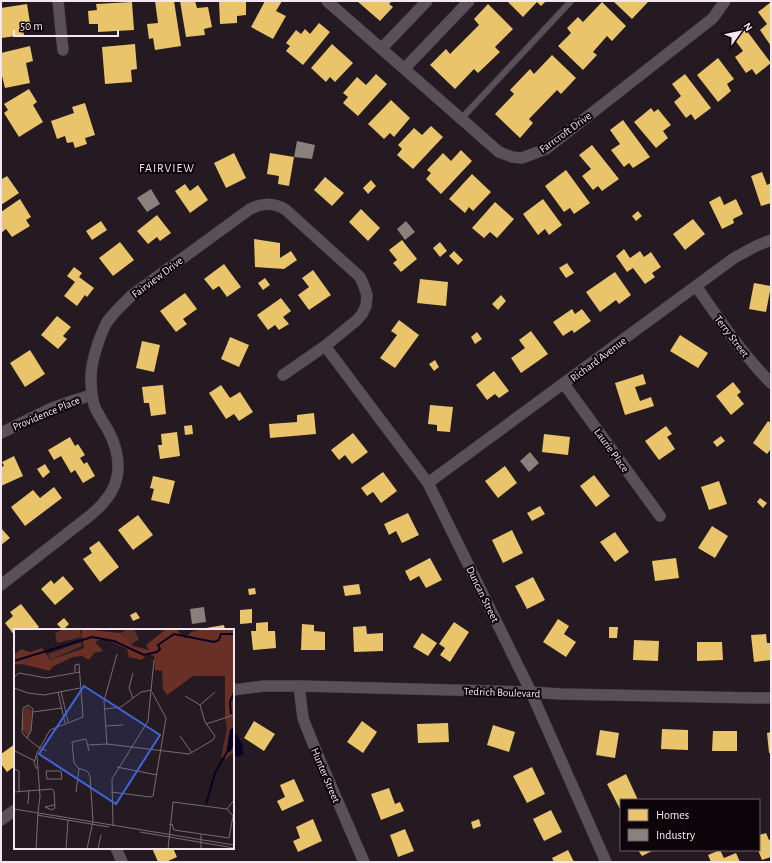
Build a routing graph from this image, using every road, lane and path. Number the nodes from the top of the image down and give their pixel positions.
1 (58, 1) edge
2 (328, 1) edge
3 (427, 1) edge
4 (469, 1) edge
5 (571, 1) edge
6 (725, 1) edge
7 (382, 48) junction
8 (63, 50) dead end
9 (405, 68) junction
10 (461, 119) junction
11 (771, 240) edge
12 (696, 286) junction
13 (325, 346) junction
14 (283, 375) dead end
15 (564, 384) junction
16 (771, 384) edge
17 (92, 394) junction
18 (1, 433) edge
19 (428, 483) junction
20 (660, 516) dead end
21 (1, 586) edge
22 (299, 686) junction
23 (234, 690) edge
24 (531, 692) junction
25 (771, 698) edge
26 (14, 811) edge
27 (1, 820) edge
28 (116, 849) edge
29 (122, 862) edge
30 (364, 862) edge
31 (606, 862) edge

1 - 8 street
2 - 7 street, Farrcroft Drive
3 - 7 street
4 - 9 street
5 - 10 lane
6 - 10 street, Farrcroft Drive
7 - 9 street, Farrcroft Drive
9 - 10 street, Farrcroft Drive
11 - 12 street, Richard Avenue
12 - 15 street, Richard Avenue
12 - 16 street, Terry Street
13 - 14 street, Fairview Drive
13 - 17 street, Fairview Drive
13 - 19 street, Duncan Street
15 - 19 street, Richard Avenue
15 - 20 street, Laurie Place
17 - 18 street, Providence Place
17 - 21 street, Fairview Drive
19 - 24 street, Duncan Street
22 - 23 street, Tedrich Boulevard
22 - 24 street, Tedrich Boulevard
22 - 30 street, Hunter Street
24 - 25 street, Tedrich Boulevard
24 - 31 street, Duncan Street
26 - 27 street
28 - 29 street

